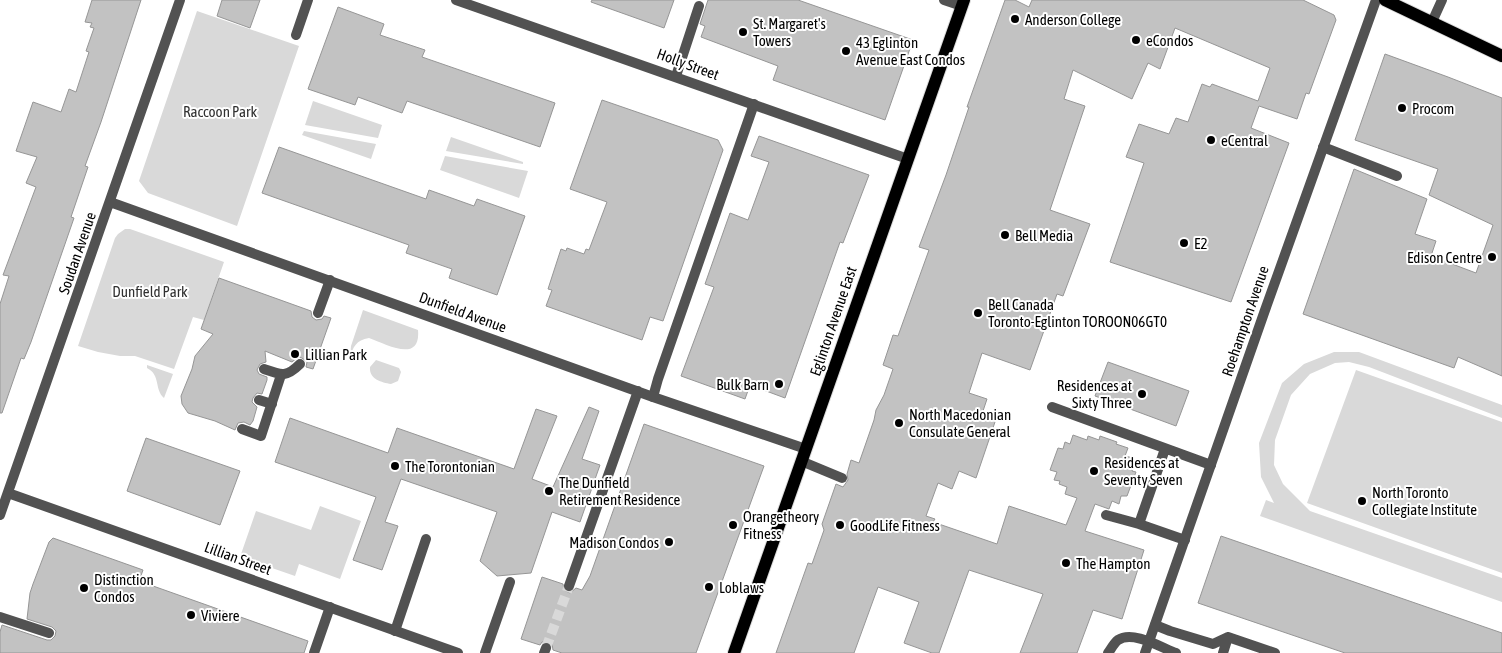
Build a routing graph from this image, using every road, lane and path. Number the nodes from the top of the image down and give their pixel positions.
1 (180, 0) edge
2 (308, 0) edge
3 (456, 0) edge
4 (944, 0) edge
5 (1376, 0) edge
6 (1385, 0) edge
7 (1442, 0) edge
8 (963, 3) edge
9 (699, 6) dead end
10 (1432, 22) junction
11 (296, 35) dead end
12 (1502, 56) edge
13 (676, 76) junction
14 (754, 104) junction
15 (1323, 146) junction
16 (908, 158) junction
17 (1397, 176) dead end
18 (110, 202) junction
19 (330, 280) junction
20 (318, 313) dead end
21 (300, 364) dead end
22 (264, 369) dead end
23 (281, 375) junction
24 (638, 391) junction
25 (653, 397) junction
26 (259, 400) dead end
27 (272, 404) junction
28 (1052, 407) dead end
29 (242, 429) dead end
30 (1165, 448) junction
31 (803, 455) junction
32 (1211, 465) junction
33 (842, 478) dead end
34 (8, 493) junction
35 (0, 515) edge
36 (1106, 515) dead end
37 (1139, 524) junction
38 (426, 539) dead end
39 (1184, 540) junction
40 (510, 582) dead end
41 (569, 586) tunnel mouth
42 (330, 607) junction
43 (0, 617) edge
44 (1155, 625) junction
45 (395, 631) junction
46 (49, 633) dead end
47 (1228, 636) junction
48 (1149, 641) junction
49 (314, 653) edge
50 (458, 653) edge
51 (485, 653) edge
52 (734, 653) edge
53 (1108, 653) edge
54 (1145, 653) edge
55 (1176, 653) edge
56 (1223, 653) edge
57 (1275, 653) edge

1 - 18 street, Soudan Avenue
2 - 11 street
3 - 13 street, Holly Street
4 - 8 street
5 - 15 street, Roehampton Avenue
6 - 10 main road
7 - 10 street
8 - 16 main road, Eglinton Avenue East
9 - 13 street
10 - 12 main road
13 - 14 street, Holly Street
14 - 16 street, Holly Street
14 - 25 street
15 - 17 street
15 - 32 street, Roehampton Avenue
16 - 31 main road, Eglinton Avenue East
18 - 19 street, Dunfield Avenue
18 - 34 street, Soudan Avenue
19 - 20 street
19 - 24 street, Dunfield Avenue
21 - 23 street
22 - 23 street
23 - 27 street
24 - 25 street, Dunfield Avenue
24 - 41 street
25 - 31 street, Dunfield Avenue
26 - 27 street
27 - 29 street
28 - 30 street
30 - 32 street
30 - 37 street
31 - 33 street, Dunfield Avenue
31 - 52 main road, Eglinton Avenue East
32 - 39 street, Roehampton Avenue
34 - 35 street, Soudan Avenue
34 - 42 street, Lillian Street
36 - 37 street
37 - 39 street
38 - 45 street
39 - 44 street, Roehampton Avenue
40 - 51 street
42 - 45 street, Lillian Street
42 - 49 street
43 - 46 street
44 - 47 street
44 - 48 street, Roehampton Avenue
45 - 50 street, Lillian Street
47 - 56 street
47 - 57 street
48 - 53 street
48 - 54 street, Roehampton Avenue
48 - 55 street

